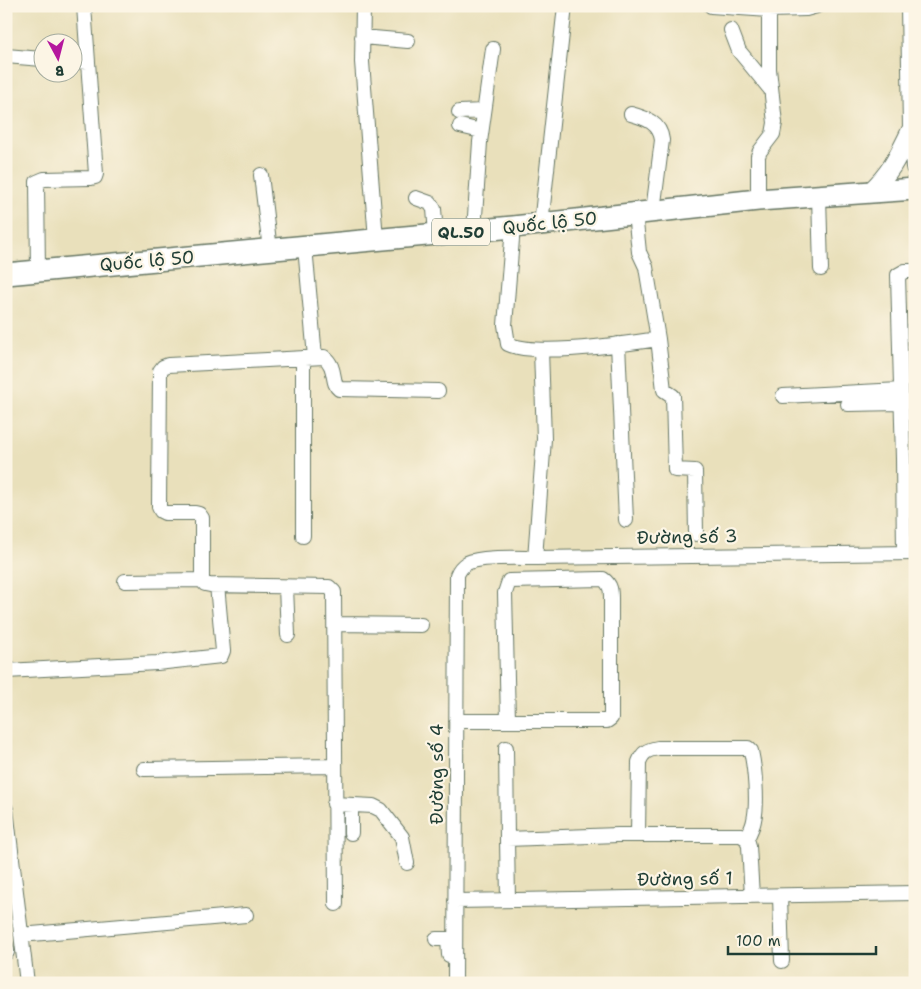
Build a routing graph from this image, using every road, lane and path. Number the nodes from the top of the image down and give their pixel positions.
1 (84, 6) edge
2 (363, 6) edge
3 (564, 6) edge
4 (711, 6) edge
5 (817, 6) edge
6 (910, 6) edge
7 (769, 10) junction
8 (731, 30) dead end
9 (362, 36) junction
10 (408, 41) dead end
11 (493, 49) dead end
12 (6, 56) edge
13 (32, 58) edge
14 (82, 62) edge
15 (88, 62) junction
16 (771, 90) junction
17 (484, 111) junction
18 (631, 114) dead end
19 (913, 130) edge
20 (481, 131) junction
21 (915, 167) edge
22 (261, 175) dead end
23 (915, 189) edge
24 (870, 192) junction
25 (819, 196) junction
26 (416, 198) dead end
27 (758, 200) junction
28 (644, 212) junction
29 (541, 224) junction
30 (512, 227) junction
31 (474, 231) junction
32 (436, 234) junction
33 (376, 239) junction
34 (305, 247) junction
35 (270, 250) junction
36 (821, 269) dead end
37 (38, 271) junction
38 (915, 271) edge
39 (6, 274) edge
40 (658, 339) junction
41 (618, 344) junction
42 (541, 350) junction
43 (309, 357) junction
44 (438, 391) dead end
45 (783, 396) dead end
46 (900, 397) junction
47 (848, 404) dead end
48 (909, 459) edge
49 (909, 517) edge
50 (626, 520) dead end
51 (696, 534) dead end
52 (303, 536) dead end
53 (909, 553) edge
54 (535, 558) junction
55 (461, 567) joint
56 (202, 580) junction
57 (125, 581) dead end
58 (217, 585) junction
59 (286, 587) junction
60 (335, 624) junction
61 (421, 625) dead end
62 (288, 635) dead end
63 (6, 671) edge
64 (456, 721) junction
65 (508, 721) junction
66 (506, 748) dead end
67 (334, 766) junction
68 (144, 769) dead end
69 (334, 804) junction
70 (352, 805) junction
71 (6, 809) edge
72 (351, 833) dead end
73 (638, 835) junction
74 (507, 839) junction
75 (747, 839) junction
76 (8, 844) edge
77 (408, 863) dead end
78 (10, 874) edge
79 (915, 894) edge
80 (752, 896) junction
81 (780, 896) junction
82 (508, 900) junction
83 (455, 901) junction
84 (915, 902) edge
85 (336, 904) dead end
86 (246, 915) dead end
87 (12, 917) edge
88 (21, 936) junction
89 (436, 939) dead end
90 (6, 946) edge
91 (7, 952) edge
92 (782, 961) dead end
93 (26, 983) edge
94 (449, 983) edge
95 (455, 983) edge

1 - 15 street
2 - 9 street
3 - 29 street
4 - 7 street
5 - 7 street
6 - 19 main road
7 - 16 street
8 - 16 street
9 - 10 street
9 - 33 street
11 - 17 street
12 - 13 street
14 - 15 street
15 - 37 street
16 - 27 street
17 - 20 street
17 - 20 street
18 - 28 street
19 - 21 main road
19 - 24 main road
20 - 31 street
22 - 35 street
23 - 24 highway, Quốc lộ 50 / QL.50
24 - 25 highway, Quốc lộ 50 / QL.50
25 - 27 highway, Quốc lộ 50 / QL.50
25 - 36 street
26 - 32 street
27 - 28 highway, Quốc lộ 50 / QL.50
28 - 29 highway, Quốc lộ 50 / QL.50
28 - 40 street
29 - 30 highway, Quốc lộ 50 / QL.50
30 - 31 highway, Quốc lộ 50 / QL.50
30 - 42 street
31 - 32 highway, Quốc lộ 50 / QL.50
32 - 33 highway, Quốc lộ 50 / QL.50
33 - 34 highway, Quốc lộ 50 / QL.50
34 - 35 highway, Quốc lộ 50 / QL.50
34 - 43 street
35 - 37 highway, Quốc lộ 50 / QL.50
37 - 39 highway, Quốc lộ 50 / QL.50
38 - 46 street
40 - 41 street
40 - 51 street
41 - 42 street
41 - 50 street
42 - 54 street
43 - 44 street
43 - 52 street
43 - 56 street
45 - 46 street
46 - 47 street
46 - 48 street
48 - 49 street
49 - 53 street
53 - 54 street, Đường số 3
54 - 55 street, Đường số 3
55 - 64 street, Đường số 4
56 - 57 street
56 - 58 street
58 - 59 street
58 - 63 street
59 - 60 street
59 - 62 street
60 - 61 street
60 - 67 street
64 - 65 street
64 - 83 street, Đường số 4
65 - 65 street
66 - 74 street
67 - 68 street
67 - 69 street
69 - 70 street
69 - 85 street
70 - 72 street
70 - 77 street
71 - 76 street
73 - 74 street
73 - 75 street
73 - 75 street
74 - 82 street
75 - 80 street
76 - 78 street
78 - 87 street
79 - 81 street, Đường số 1
79 - 84 street
80 - 81 street, Đường số 1
80 - 82 street, Đường số 1
81 - 92 street
82 - 83 street, Đường số 1
83 - 95 street, Đường số 4
86 - 88 street
87 - 88 street
88 - 93 street
89 - 94 street
90 - 91 street

